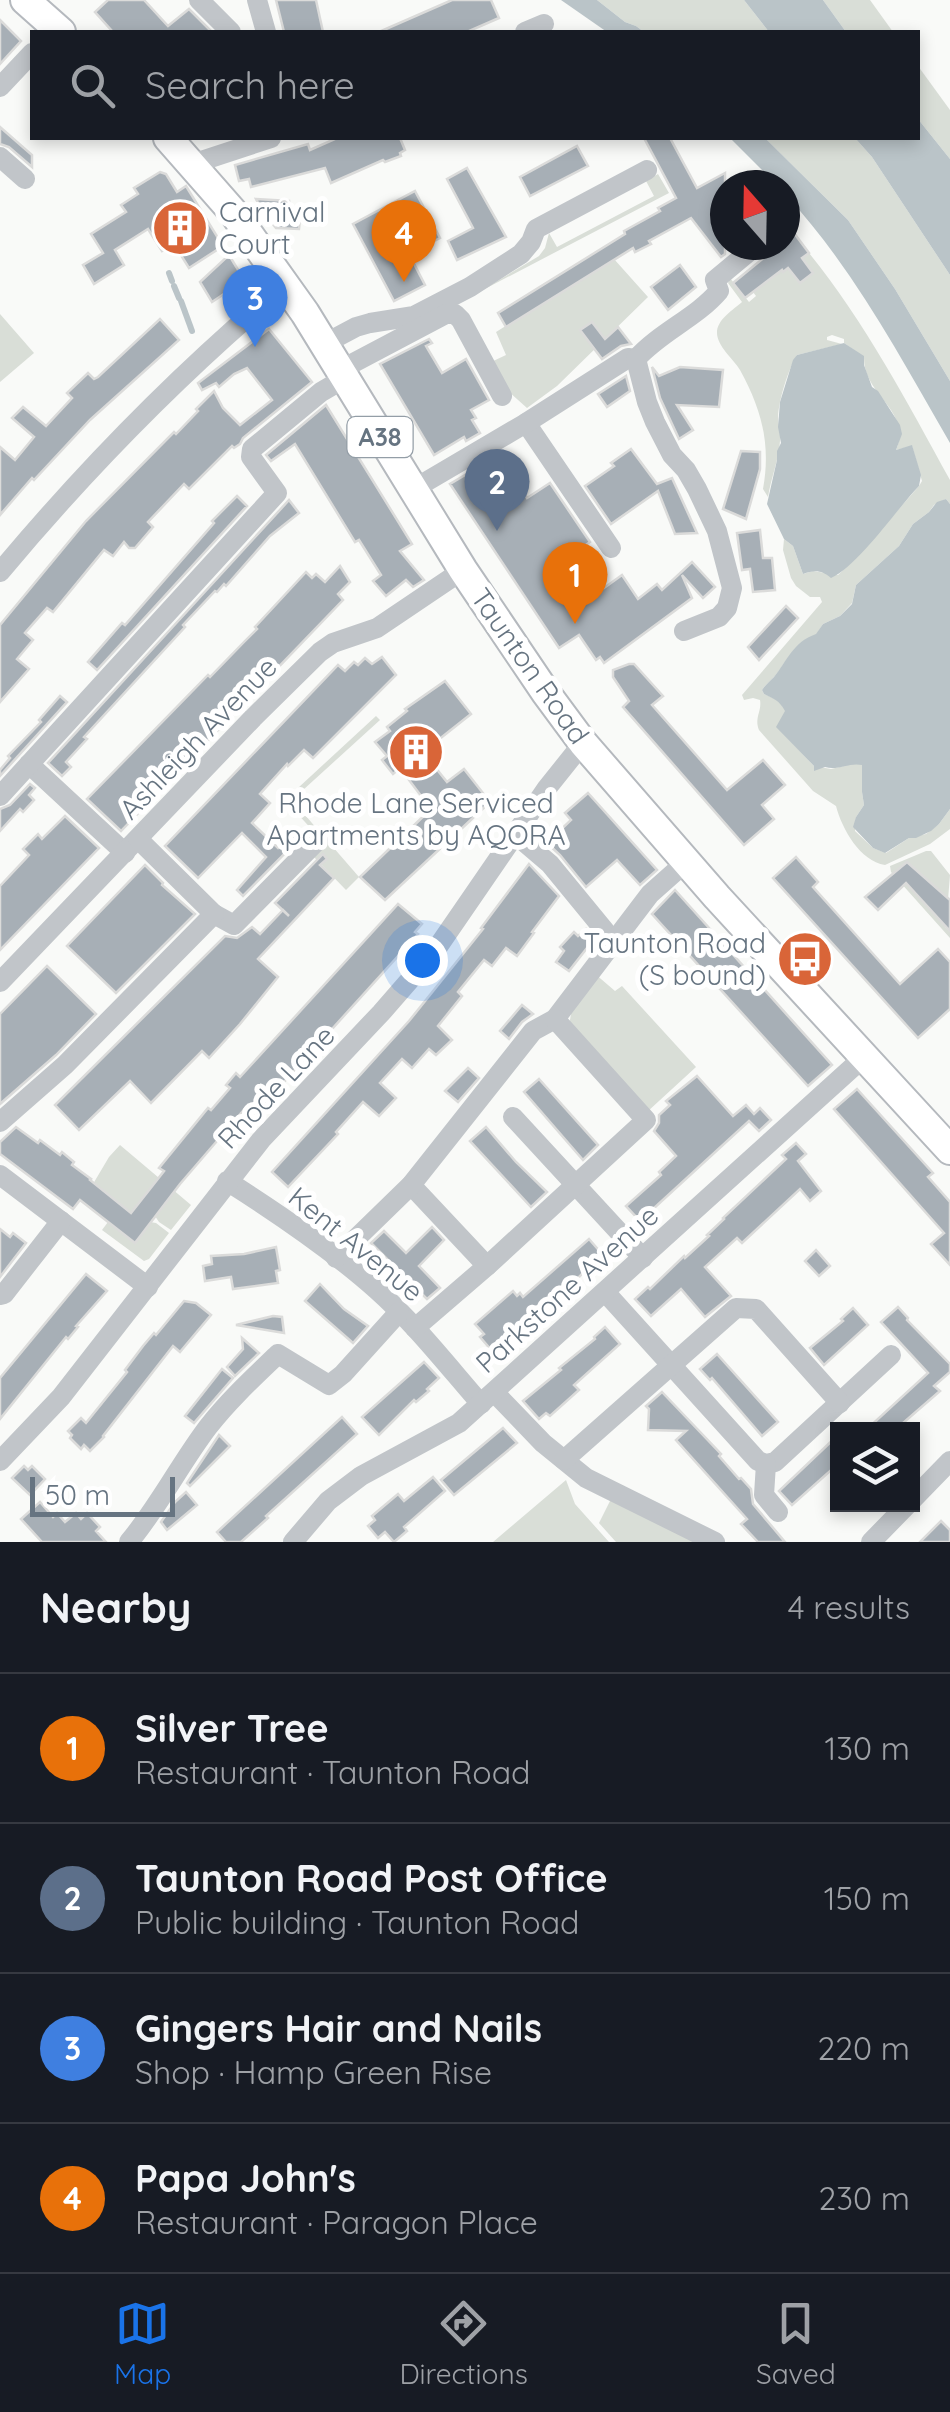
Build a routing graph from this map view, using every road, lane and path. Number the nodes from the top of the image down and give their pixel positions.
1 (25, 0) edge
2 (199, 0) edge
3 (257, 0) edge
4 (55, 30) edge
5 (229, 30) edge
6 (265, 30) edge
7 (30, 54) edge
8 (0, 87) edge
9 (170, 140) edge
10 (265, 140) edge
11 (0, 157) edge
12 (192, 164) junction
13 (648, 170) dead end
14 (25, 179) dead end
15 (739, 260) edge
16 (285, 285) junction
17 (324, 344) junction
18 (636, 358) junction
19 (342, 374) junction
20 (502, 396) dead end
21 (526, 423) junction
22 (412, 490) junction
23 (611, 548) dead end
24 (464, 570) junction
25 (0, 572) edge
26 (684, 631) dead end
27 (583, 743) junction
28 (28, 764) junction
29 (0, 796) edge
30 (516, 835) junction
31 (318, 840) dead end
32 (132, 846) junction
33 (686, 862) junction
34 (214, 914) junction
35 (605, 930) dead end
36 (0, 982) edge
37 (555, 1019) junction
38 (864, 1057) junction
39 (513, 1117) dead end
40 (0, 1122) edge
41 (950, 1150) edge
42 (0, 1175) edge
43 (227, 1181) junction
44 (411, 1185) junction
45 (574, 1185) junction
46 (61, 1220) junction
47 (336, 1258) junction
48 (643, 1258) junction
49 (486, 1266) junction
50 (148, 1287) junction
51 (606, 1292) junction
52 (0, 1295) edge
53 (399, 1312) junction
54 (415, 1328) junction
55 (891, 1355) dead end
56 (671, 1365) junction
57 (488, 1398) junction
58 (840, 1403) junction
59 (564, 1460) junction
60 (950, 1461) edge
61 (0, 1462) edge
62 (766, 1464) junction
63 (920, 1492) edge
64 (778, 1512) dead end
65 (900, 1512) edge
66 (130, 1542) edge
67 (293, 1542) edge
68 (715, 1542) edge
69 (872, 1542) edge

1 - 4 main road
2 - 5 street
3 - 6 street
7 - 8 street
9 - 12 main road, Taunton Road / A38
10 - 12 street
11 - 14 street
12 - 16 main road, Taunton Road / A38
13 - 17 street
15 - 18 street
16 - 17 main road, Taunton Road / A38
16 - 25 street
17 - 19 main road, Taunton Road / A38
18 - 21 street
18 - 26 street
19 - 20 street
19 - 22 main road, Taunton Road / A38
19 - 28 street
21 - 22 street
21 - 23 street
22 - 24 main road, Taunton Road / A38
24 - 27 main road, Taunton Road / A38
24 - 32 street, Ashleigh Avenue
27 - 30 street, Rhode Lane
27 - 33 main road, Taunton Road / A38
28 - 29 street
28 - 32 street
30 - 35 street
30 - 43 street, Rhode Lane
31 - 34 street
32 - 34 street
32 - 36 street, Ashleigh Avenue
33 - 37 street
33 - 38 main road, Taunton Road / A38
34 - 40 street
37 - 44 street
37 - 45 street
38 - 41 main road, Taunton Road / A38
38 - 48 street, Parkstone Avenue
39 - 45 street
42 - 46 street
43 - 47 street, Kent Avenue
43 - 50 street, Rhode Lane
44 - 47 street
44 - 49 street
45 - 48 street
45 - 49 street
46 - 50 street
46 - 52 street
47 - 53 street, Kent Avenue
48 - 51 street, Parkstone Avenue
49 - 54 street
50 - 61 street, Rhode Lane
51 - 56 street
51 - 57 street, Parkstone Avenue
53 - 54 street, Kent Avenue
53 - 66 street
54 - 57 street, Kent Avenue
55 - 58 street
56 - 58 street
56 - 59 street
56 - 62 street
57 - 59 street, Kent Avenue
57 - 67 street, Parkstone Avenue
58 - 62 street
59 - 68 street, Kent Avenue
60 - 63 street
62 - 64 street
65 - 69 street

